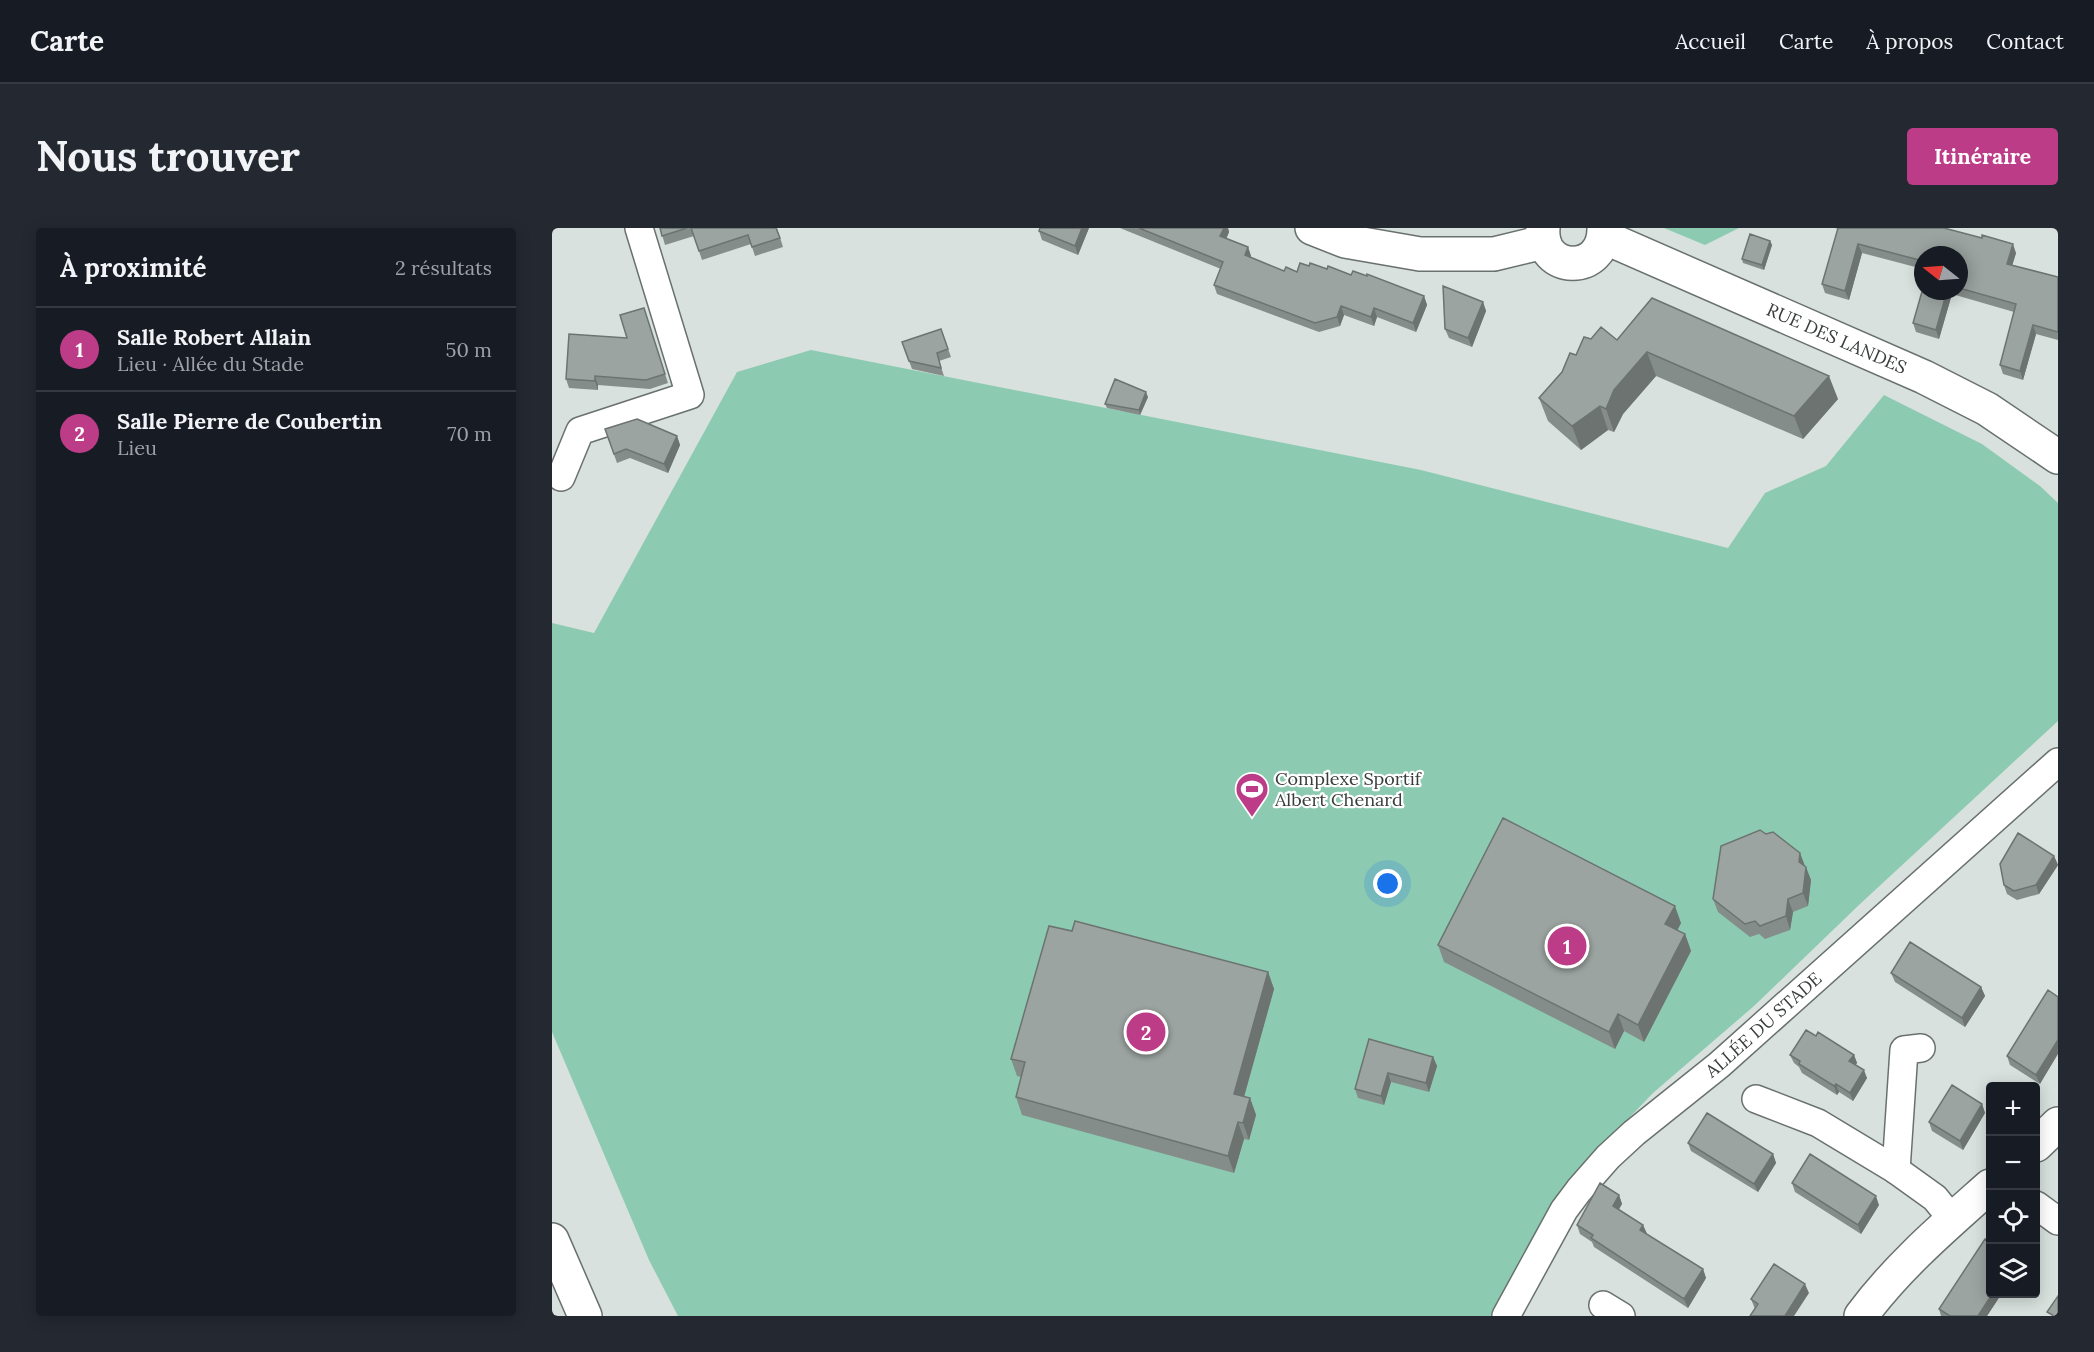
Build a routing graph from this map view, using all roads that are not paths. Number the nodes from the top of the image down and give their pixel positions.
1 (639, 228) edge
2 (1312, 228) edge
3 (1604, 232) edge
4 (1544, 235) edge
5 (2058, 457) edge
6 (561, 477) dead end
7 (2058, 762) edge
8 (1921, 1048) dead end
9 (1756, 1099) dead end
10 (2058, 1124) edge
11 (2040, 1141) edge
12 (1896, 1170) junction
13 (1986, 1189) edge
14 (2040, 1208) edge
15 (1952, 1219) junction
16 (2058, 1221) edge
17 (552, 1240) edge
18 (585, 1316) edge
19 (1506, 1316) edge
20 (1861, 1316) edge

1 - 6 street
2 - 4 main road
3 - 4 main road
3 - 5 main road, RUE DES LANDES
7 - 19 street, ALLÉE DU STADE
8 - 12 street
9 - 12 street
10 - 11 main road
12 - 15 street
13 - 15 main road
14 - 16 street
15 - 20 main road
17 - 18 main road

